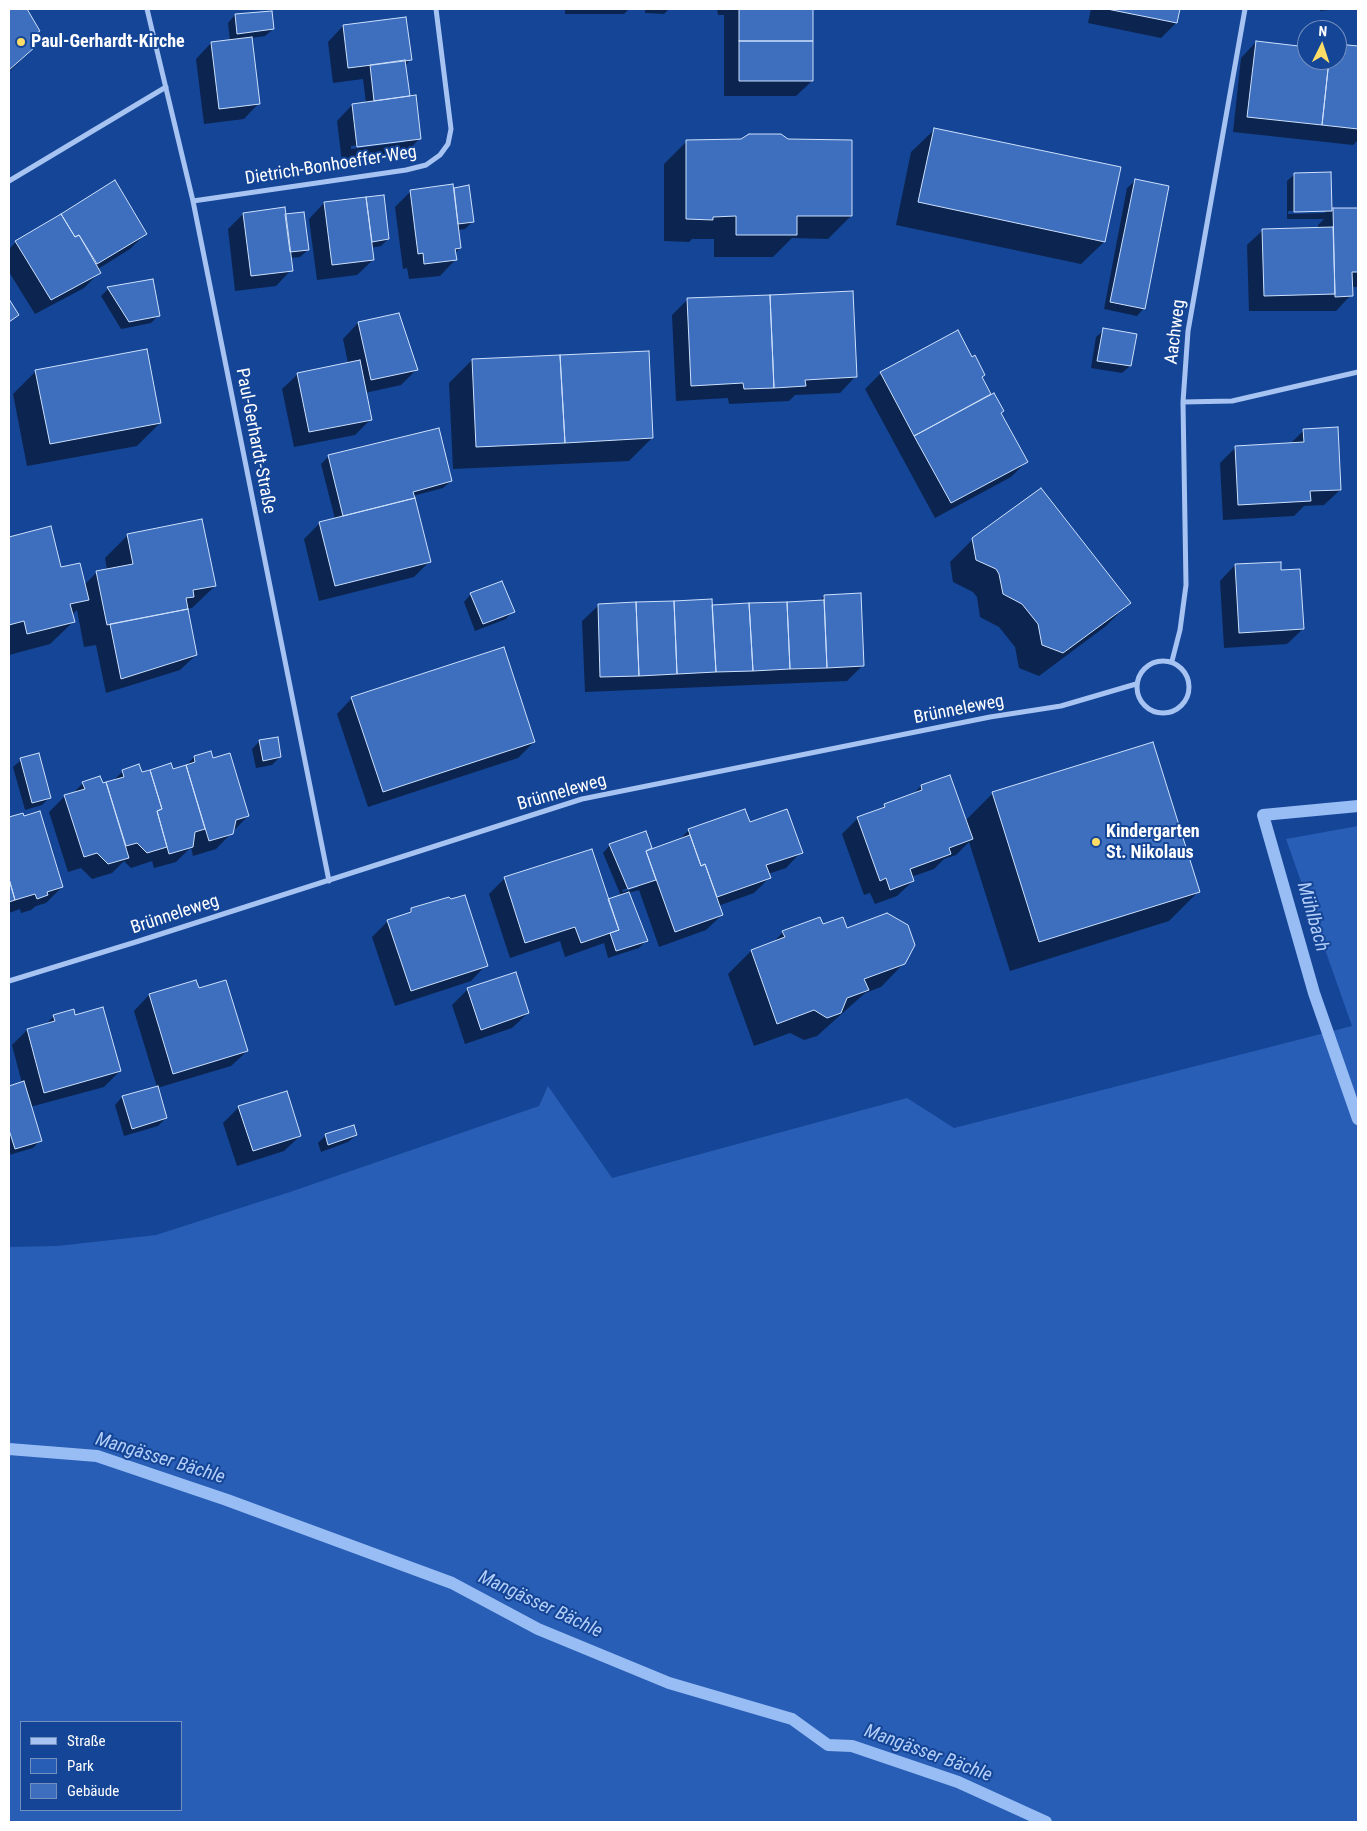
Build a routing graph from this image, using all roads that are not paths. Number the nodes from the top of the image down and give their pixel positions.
1 (147, 9) edge
2 (436, 9) edge
3 (1246, 9) edge
4 (166, 88) junction
5 (9, 181) edge
6 (193, 201) junction
7 (1358, 372) edge
8 (1183, 402) junction
9 (1172, 661) junction
10 (1136, 684) junction
11 (329, 881) junction
12 (9, 981) edge

1 - 4 street, Paul-Gerhardt-Straße
2 - 6 street, Dietrich-Bonhoeffer-Weg
3 - 8 street, Aachweg
4 - 5 street
4 - 6 street, Paul-Gerhardt-Straße
6 - 11 street, Paul-Gerhardt-Straße
7 - 8 street
8 - 9 street, Aachweg
9 - 10 street
9 - 10 street
10 - 11 street, Brünneleweg
11 - 12 street, Brünneleweg

